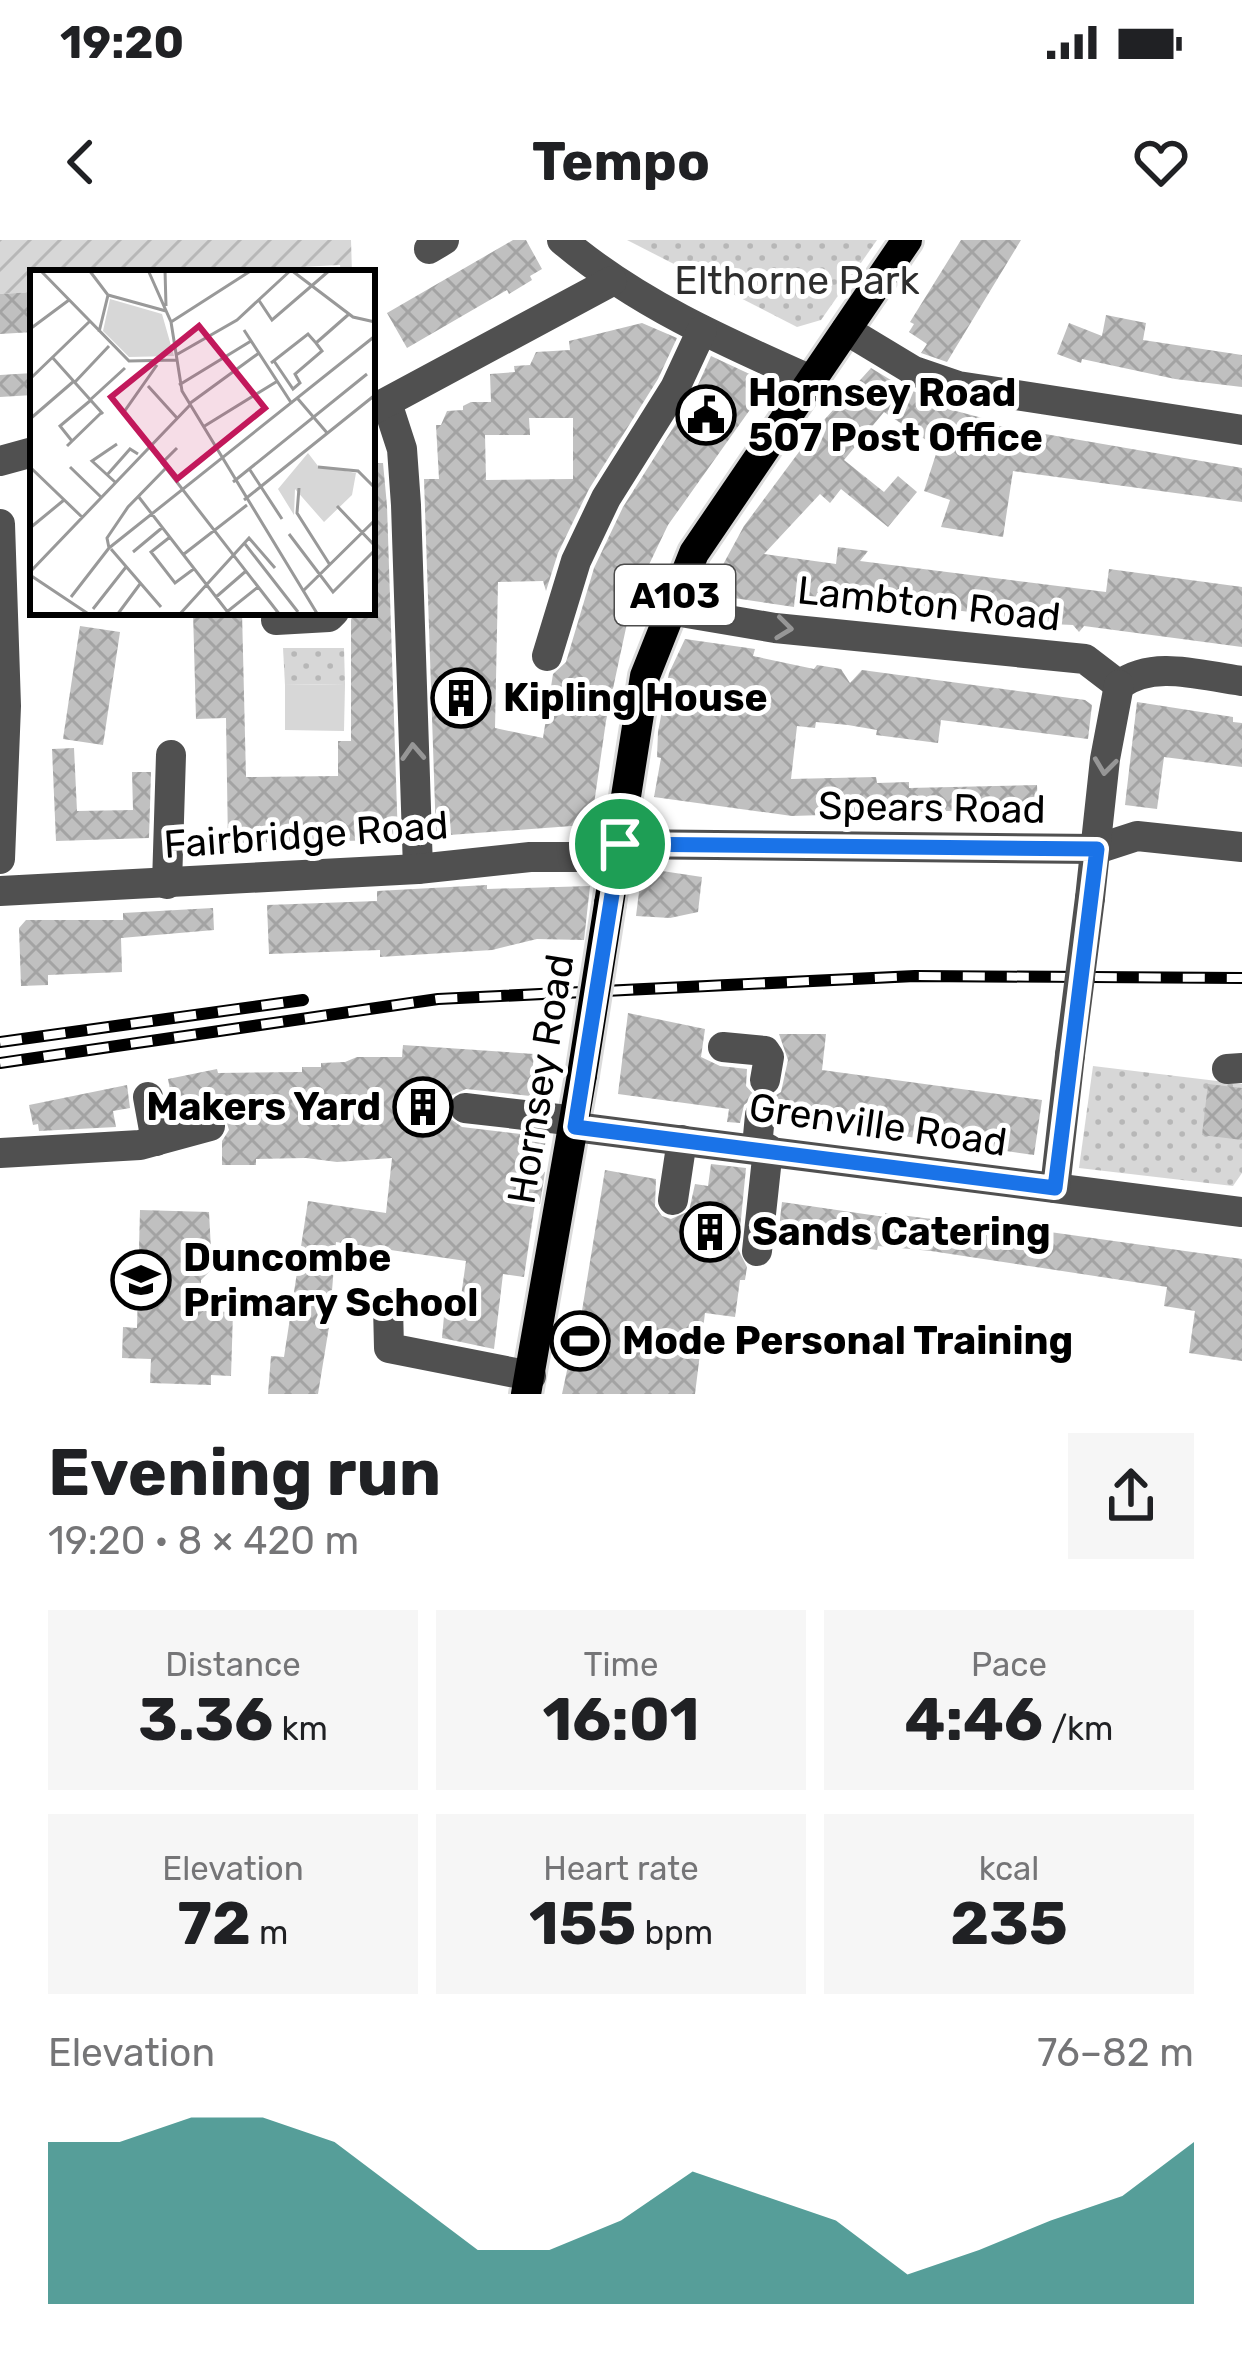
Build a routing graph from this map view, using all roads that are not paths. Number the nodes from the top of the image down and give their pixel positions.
1 (562, 240) edge
2 (907, 240) edge
3 (612, 281) junction
4 (702, 330) junction
5 (847, 331) junction
6 (813, 381) junction
7 (380, 407) edge
8 (1242, 430) edge
9 (0, 524) edge
10 (669, 610) junction
11 (331, 615) edge
12 (276, 620) dead end
13 (548, 656) dead end
14 (1242, 681) edge
15 (1119, 685) junction
16 (171, 755) dead end
17 (1242, 847) edge
18 (1097, 849) junction
19 (618, 850) junction
20 (0, 859) edge
21 (418, 869) junction
22 (167, 884) junction
23 (0, 891) edge
24 (723, 1047) dead end
25 (765, 1080) dead end
26 (148, 1096) dead end
27 (465, 1108) dead end
28 (760, 1114) dead end
29 (575, 1124) junction
30 (210, 1126) dead end
31 (682, 1140) junction
32 (156, 1141) junction
33 (762, 1148) junction
34 (0, 1153) edge
35 (1055, 1188) junction
36 (673, 1200) dead end
37 (1242, 1212) edge
38 (758, 1250) dead end
39 (388, 1306) dead end
40 (529, 1385) edge

1 - 3 street
2 - 5 main road, A103
3 - 4 street
3 - 7 street
4 - 6 street
4 - 13 street
5 - 6 main road, Hornsey Road / A103
5 - 8 street
6 - 10 main road, Hornsey Road / A103
21 -> 7 street
9 - 20 street
10 -> 15 street, Lambton Road
10 - 19 main road, Hornsey Road / A103
11 - 12 street
14 - 15 street
15 -> 18 street
16 - 22 street
17 - 18 street, Spears Road
18 - 19 street, Spears Road
18 - 35 street, bridge
19 - 21 street, Fairbridge Road
19 - 29 main road, Hornsey Road / A103, bridge
21 - 22 street, Fairbridge Road
22 - 23 street, Fairbridge Road
24 - 25 street
26 - 32 street
27 - 29 street, Grenville Road
28 - 33 street
29 - 31 street, Grenville Road
29 - 40 main road, Hornsey Road / A103
30 - 32 street
31 - 33 street, Grenville Road
31 - 36 street
32 - 34 street
33 - 35 street, Grenville Road
33 - 38 street
35 - 37 street, Grenville Road
39 - 40 street

